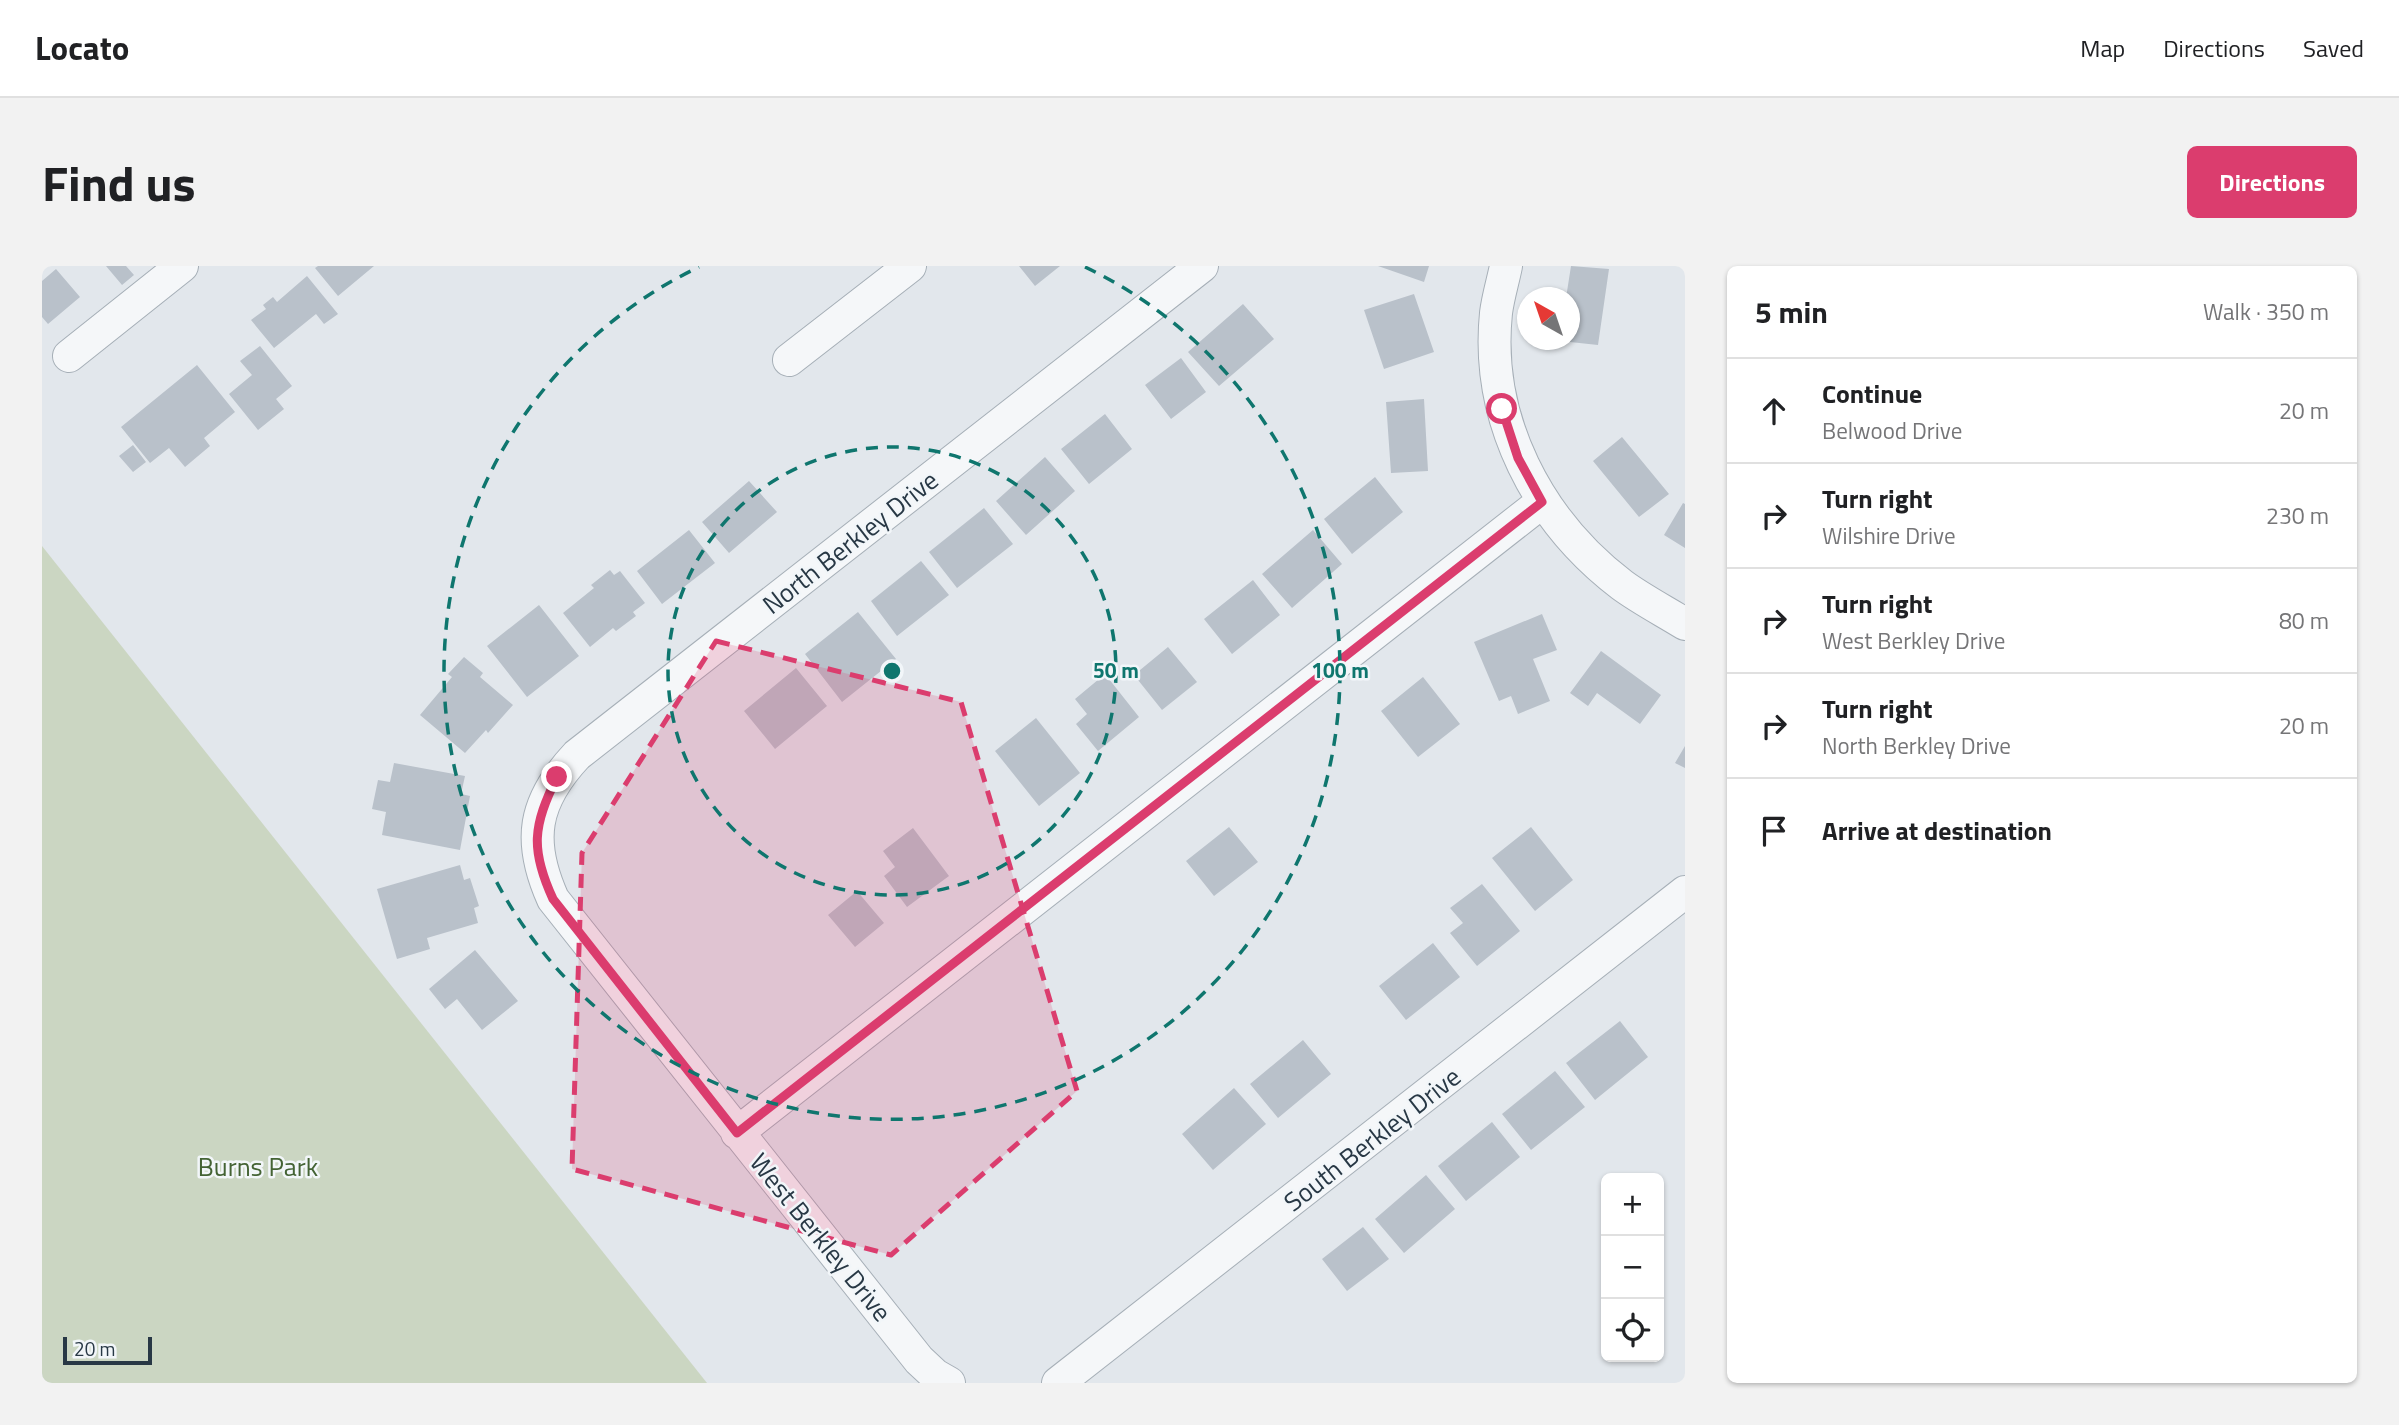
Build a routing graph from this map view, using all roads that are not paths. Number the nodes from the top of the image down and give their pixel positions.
1 (182, 266) edge
2 (910, 266) edge
3 (1202, 266) edge
4 (1506, 266) edge
5 (69, 356) dead end
6 (789, 360) dead end
7 (1542, 502) junction
8 (1685, 624) edge
9 (537, 845) joint
10 (1685, 892) edge
11 (737, 1133) junction
12 (949, 1383) edge
13 (1058, 1383) edge

1 - 5 street
2 - 6 street
3 - 9 street, North Berkley Drive
4 - 7 street
7 - 8 street
7 - 11 street
9 - 11 street, West Berkley Drive
10 - 13 street, South Berkley Drive
11 - 12 street, West Berkley Drive

